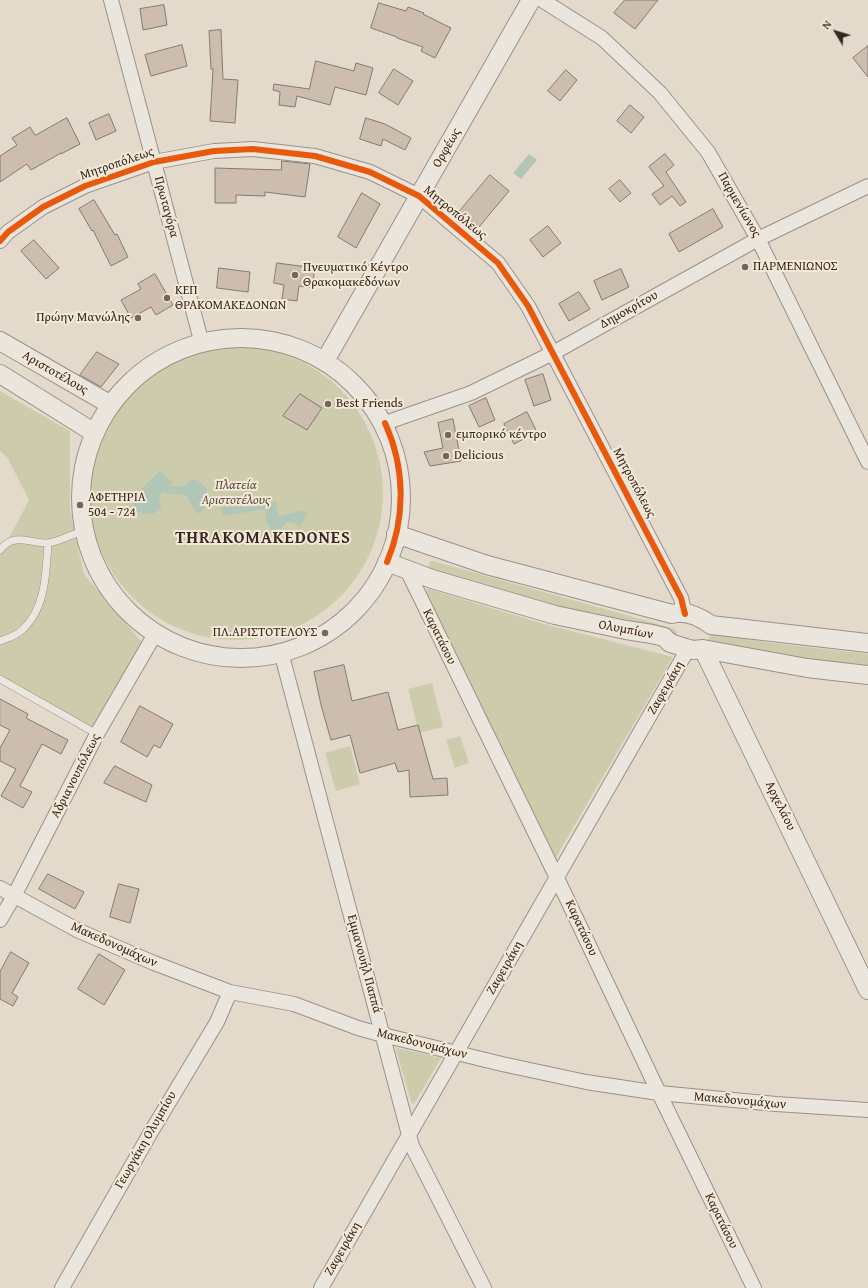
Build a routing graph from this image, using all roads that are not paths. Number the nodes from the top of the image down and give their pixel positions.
1 (111, 0) edge
2 (531, 0) edge
3 (542, 0) edge
4 (154, 162) junction
5 (868, 186) edge
6 (419, 196) junction
7 (758, 239) junction
8 (0, 241) edge
9 (0, 341) edge
10 (202, 344) junction
11 (553, 352) junction
12 (326, 359) junction
13 (0, 374) edge
14 (111, 405) junction
15 (385, 423) junction
16 (93, 432) junction
17 (868, 462) edge
18 (82, 531) junction
19 (396, 534) junction
20 (48, 543) junction
21 (0, 550) edge
22 (387, 562) junction
23 (407, 570) junction
24 (679, 614) junction
25 (711, 625) junction
26 (155, 634) junction
27 (664, 637) junction
28 (0, 641) edge
29 (868, 643) edge
30 (696, 649) junction
31 (281, 652) junction
32 (868, 675) edge
33 (0, 679) edge
34 (97, 734) junction
35 (557, 878) junction
36 (0, 888) edge
37 (14, 896) junction
38 (0, 920) edge
39 (868, 990) edge
40 (230, 992) junction
41 (382, 1035) junction
42 (456, 1052) junction
43 (659, 1093) junction
44 (868, 1110) edge
45 (409, 1135) junction
46 (62, 1288) edge
47 (321, 1288) edge
48 (484, 1288) edge
49 (754, 1288) edge

1 - 4 street, Πρωταγόρα
2 - 6 street, Ορφέως
3 - 7 street, Παρμενίωνος
4 - 6 street, Μητροπόλεως
4 - 8 street, Μητροπόλεως
4 - 10 street, Πρωταγόρα
5 - 7 street, Δημοκρίτου
6 - 11 street, Μητροπόλεως
6 - 12 street, Ορφέως
7 - 11 street, Δημοκρίτου
7 - 17 street, Παρμενίωνος
9 - 14 street, Αριστοτέλους
10 - 12 street
10 - 14 street
11 - 15 street, Δημοκρίτου
11 - 24 street, Μητροπόλεως
12 - 15 street
13 - 16 street
14 - 16 street
15 - 19 street
16 - 18 street
18 - 20 lane
18 - 26 street
19 - 22 street
19 - 24 street, Ολυμπίων
20 - 21 lane
20 - 28 lane
22 - 23 street, Ολυμπίων
22 - 31 street
23 - 27 street, Ολυμπίων
23 - 35 street, Καρατάσου
24 - 25 street, Ολυμπίων
24 - 27 street
25 - 29 street, Ολυμπίων
25 - 30 street
26 - 31 street
26 - 34 street, Αδριανουπόλεως
27 - 30 street, Ολυμπίων
30 - 32 street, Ολυμπίων
30 - 35 street, Ζαφειράκη
30 - 39 street, Αρχελάου
31 - 41 street, Εμμανουήλ Παππά
33 - 34 lane
34 - 37 street, Αδριανουπόλεως
35 - 42 street, Ζαφειράκη
35 - 43 street, Καρατάσου
36 - 37 street, Μακεδονομάχων
37 - 38 street, Αδριανουπόλεως
37 - 40 street, Μακεδονομάχων
40 - 41 street, Μακεδονομάχων
40 - 46 street, Γεωργάκη Ολυμπίου
41 - 42 street, Μακεδονομάχων
41 - 45 street, Εμμανουήλ Παππά
42 - 43 street, Μακεδονομάχων
42 - 45 street, Ζαφειράκη
43 - 44 street, Μακεδονομάχων
43 - 49 street, Καρατάσου
45 - 47 street, Ζαφειράκη
45 - 48 street, Εμμανουήλ Παππά

